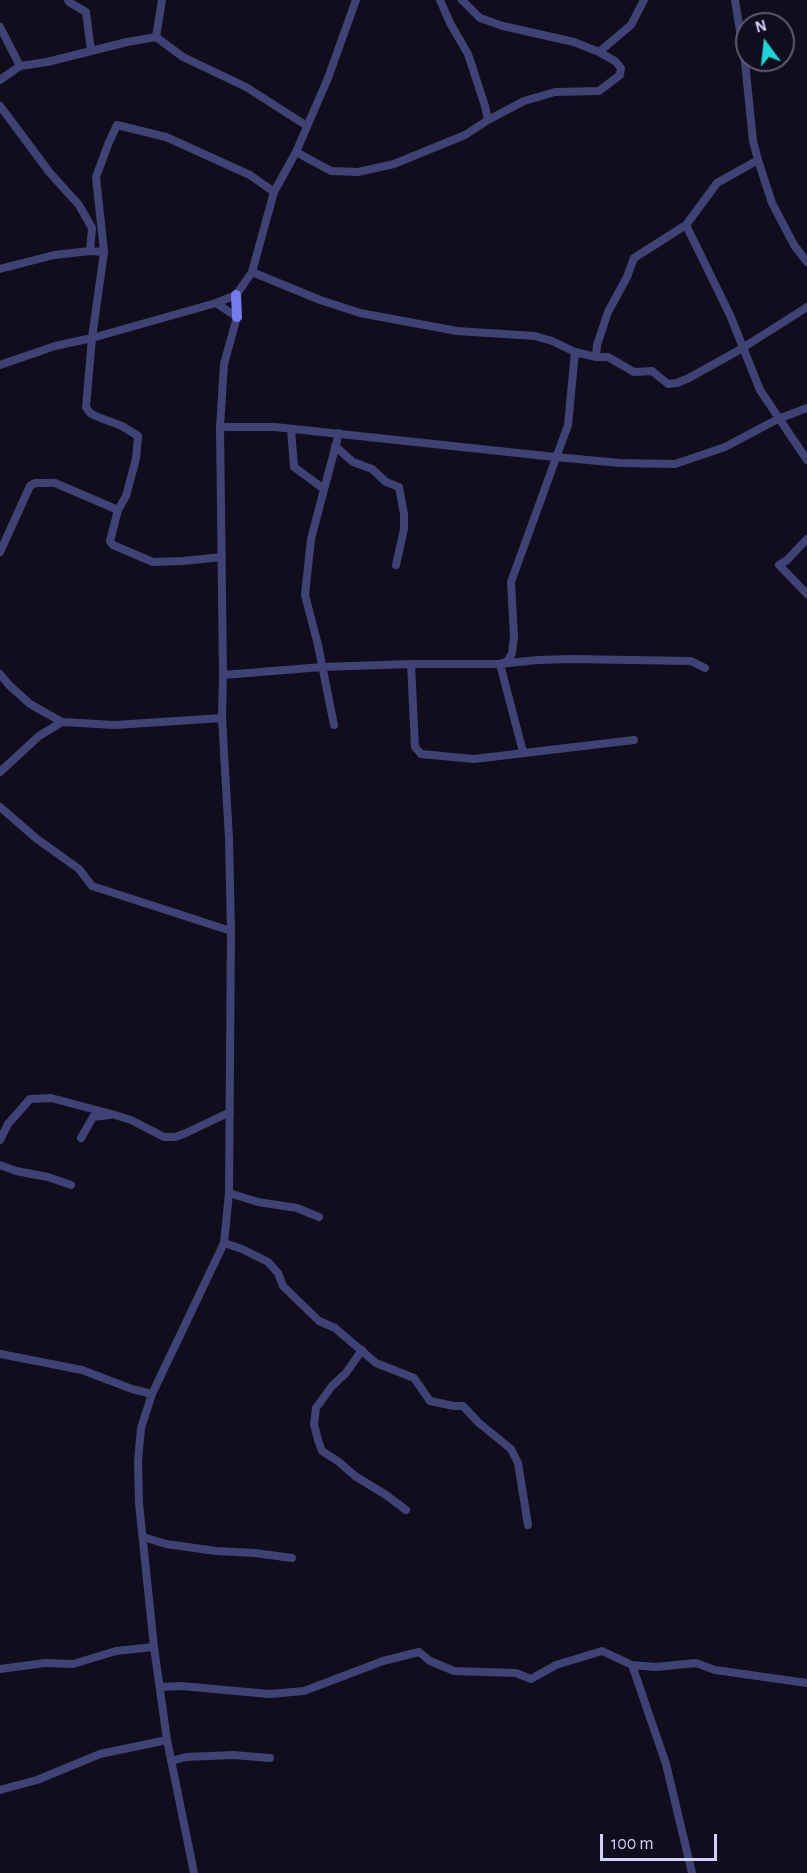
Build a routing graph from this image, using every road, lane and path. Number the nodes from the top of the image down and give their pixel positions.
1 (68, 0) edge
2 (162, 0) edge
3 (356, 0) edge
4 (440, 0) edge
5 (462, 0) edge
6 (644, 0) edge
7 (735, 0) edge
8 (0, 27) edge
9 (156, 37) junction
10 (91, 51) junction
11 (599, 52) junction
12 (20, 66) junction
13 (0, 80) edge
14 (0, 106) edge
15 (488, 120) junction
16 (307, 126) junction
17 (296, 152) junction
18 (758, 160) junction
19 (274, 192) junction
20 (686, 225) junction
21 (90, 251) junction
22 (104, 252) junction
23 (807, 262) edge
24 (0, 269) edge
25 (252, 272) junction
26 (236, 295) junction
27 (216, 303) junction
28 (807, 307) edge
29 (237, 317) junction
30 (92, 338) junction
31 (744, 347) junction
32 (574, 352) junction
33 (596, 357) junction
34 (0, 365) edge
35 (807, 408) edge
36 (778, 419) junction
37 (220, 427) junction
38 (291, 429) junction
39 (339, 433) junction
40 (335, 447) junction
41 (555, 457) junction
42 (807, 460) edge
43 (313, 483) junction
44 (324, 489) junction
45 (320, 504) junction
46 (118, 510) junction
47 (807, 539) edge
48 (0, 552) edge
49 (222, 557) junction
50 (396, 565) dead end
51 (807, 594) edge
52 (411, 664) junction
53 (500, 664) junction
54 (322, 667) junction
55 (705, 668) dead end
56 (0, 674) edge
57 (223, 675) junction
58 (222, 718) junction
59 (62, 722) junction
60 (334, 725) dead end
61 (634, 740) dead end
62 (523, 752) junction
63 (0, 772) edge
64 (0, 807) edge
65 (231, 931) junction
66 (230, 1112) junction
67 (115, 1115) junction
68 (81, 1138) dead end
69 (0, 1140) edge
70 (0, 1165) edge
71 (71, 1185) dead end
72 (229, 1193) junction
73 (319, 1217) dead end
74 (224, 1243) junction
75 (362, 1350) junction
76 (0, 1354) edge
77 (152, 1394) junction
78 (406, 1510) dead end
79 (528, 1525) dead end
80 (143, 1537) junction
81 (292, 1558) dead end
82 (154, 1647) junction
83 (632, 1665) junction
84 (0, 1669) edge
85 (807, 1683) edge
86 (160, 1687) junction
87 (167, 1740) junction
88 (270, 1758) dead end
89 (171, 1761) junction
90 (0, 1790) edge
91 (194, 1873) edge
92 (692, 1873) edge

1 - 10 street
2 - 9 street
3 - 16 street
4 - 15 street
5 - 11 street
6 - 11 street
7 - 18 street
8 - 12 street
9 - 10 street
9 - 16 street
10 - 12 street
11 - 15 street
12 - 13 street
14 - 21 street
15 - 17 street
16 - 17 street
17 - 19 street
18 - 20 street
18 - 23 street
19 - 22 street
19 - 25 street
20 - 31 street
20 - 33 street
21 - 22 street
21 - 24 street
22 - 30 street
25 - 26 street
25 - 32 street
26 - 27 street
26 - 29 street
27 - 29 street
27 - 30 street
28 - 31 street
29 - 37 street
30 - 34 street
30 - 46 street
31 - 33 street
31 - 36 street
32 - 33 street
32 - 41 street
35 - 36 street
36 - 41 street
36 - 42 street
37 - 38 street
37 - 49 street
38 - 39 street
38 - 43 street
39 - 40 street
39 - 41 street
40 - 44 street
40 - 50 street
41 - 53 street
43 - 44 street
43 - 45 street
44 - 45 street
45 - 54 street
46 - 48 street
46 - 49 street
47 - 51 street
49 - 57 street
52 - 53 street
52 - 54 street
52 - 62 street
53 - 55 street
53 - 62 street
54 - 57 street
54 - 60 street
56 - 59 street
57 - 58 street
58 - 59 street
58 - 65 street
59 - 63 street
61 - 62 street
64 - 65 street
65 - 66 street
66 - 67 street
66 - 72 street
67 - 68 street
67 - 69 street
70 - 71 street
72 - 73 street
72 - 74 street
74 - 75 street
74 - 77 street
75 - 78 street
75 - 79 street
76 - 77 street
77 - 80 street
80 - 81 street
80 - 82 street
82 - 84 street
82 - 86 street
83 - 85 street
83 - 86 street
83 - 92 street
86 - 87 street
87 - 89 street
87 - 90 street
88 - 89 street
89 - 91 street

